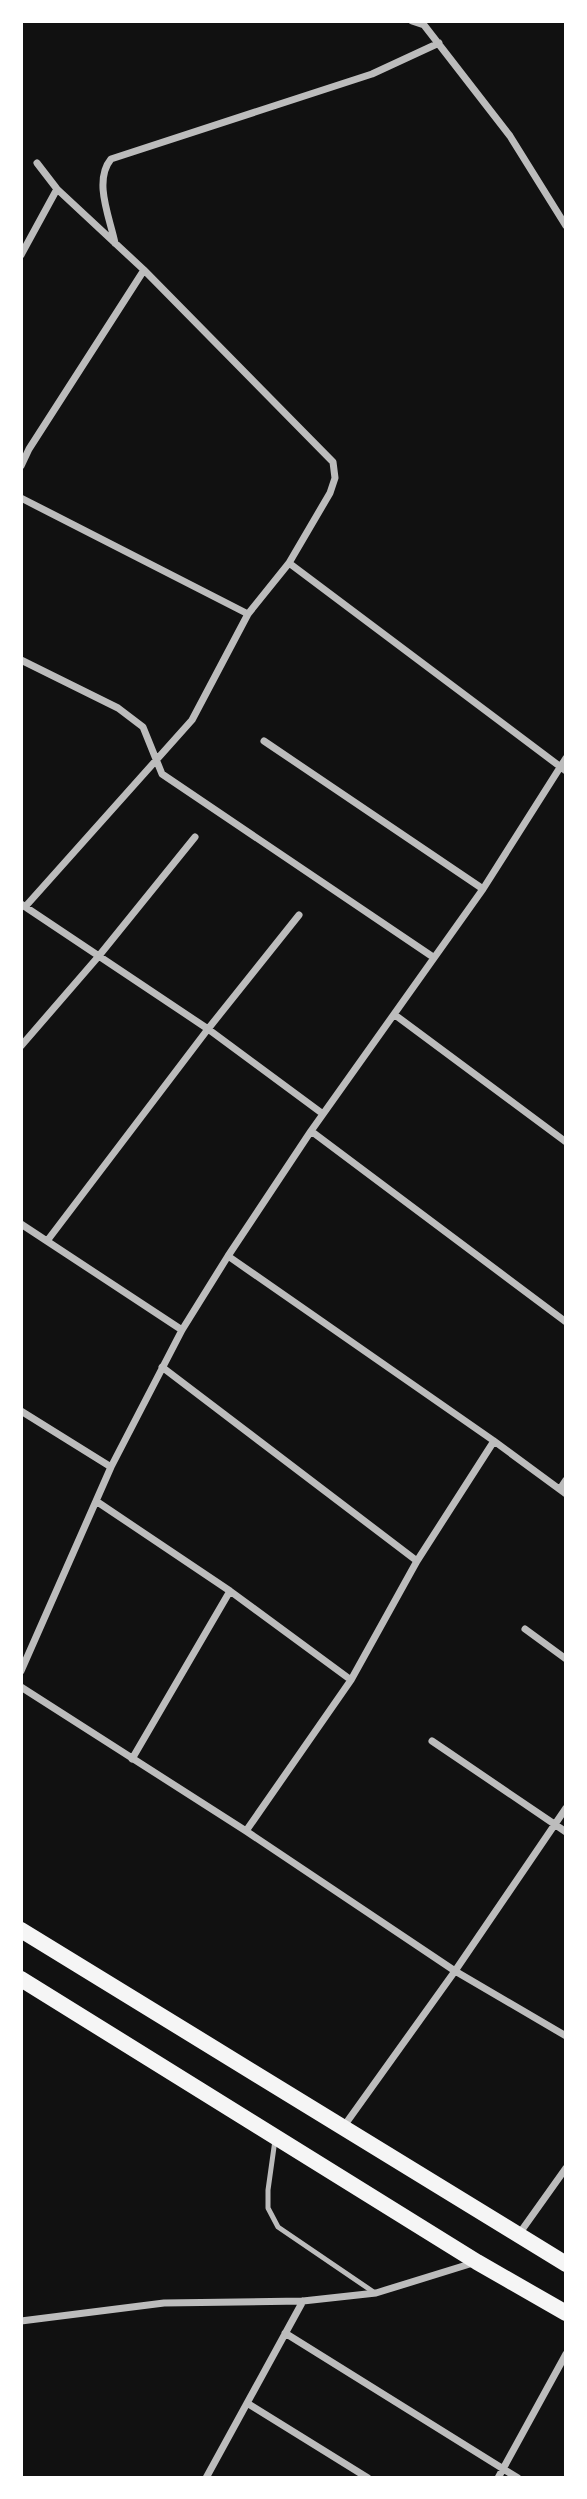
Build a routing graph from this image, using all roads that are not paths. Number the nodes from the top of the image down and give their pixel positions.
1 (412, 21) edge
2 (424, 23) edge
3 (439, 43) junction
4 (37, 163) dead end
5 (57, 189) junction
6 (566, 226) edge
7 (116, 243) junction
8 (21, 256) edge
9 (144, 270) junction
10 (25, 447) edge
11 (21, 466) edge
12 (21, 498) edge
13 (289, 563) junction
14 (248, 614) junction
15 (21, 660) edge
16 (264, 741) dead end
17 (566, 758) edge
18 (155, 760) junction
19 (563, 769) edge
20 (195, 837) dead end
21 (483, 890) junction
22 (23, 906) edge
23 (299, 915) dead end
24 (98, 957) junction
25 (433, 957) junction
26 (395, 1015) junction
27 (208, 1029) junction
28 (21, 1046) edge
29 (323, 1114) junction
30 (311, 1131) junction
31 (566, 1142) edge
32 (21, 1224) edge
33 (47, 1241) junction
34 (228, 1256) junction
35 (566, 1322) edge
36 (182, 1331) junction
37 (162, 1367) junction
38 (21, 1411) edge
39 (494, 1441) junction
40 (111, 1467) junction
41 (566, 1480) edge
42 (563, 1491) edge
43 (96, 1501) junction
44 (417, 1560) junction
45 (230, 1591) junction
46 (525, 1629) dead end
47 (566, 1659) edge
48 (21, 1671) edge
49 (351, 1680) junction
50 (21, 1687) edge
51 (432, 1741) dead end
52 (132, 1759) junction
53 (566, 1808) edge
54 (555, 1825) junction
55 (246, 1831) junction
56 (566, 1832) edge
57 (21, 1930) edge
58 (455, 1971) junction
59 (21, 1979) edge
60 (566, 2036) edge
61 (344, 2126) junction
62 (275, 2137) junction
63 (566, 2168) edge
64 (519, 2234) junction
65 (477, 2262) junction
66 (566, 2264) edge
67 (376, 2293) junction
68 (303, 2301) junction
69 (566, 2313) edge
70 (21, 2321) edge
71 (285, 2333) junction
72 (566, 2354) edge
73 (247, 2403) junction
74 (504, 2469) junction
75 (206, 2478) edge
76 (368, 2478) edge
77 (498, 2478) edge
78 (518, 2478) edge

1 - 2 street
2 - 3 street
3 - 6 street
3 - 7 street
4 - 5 street
5 - 7 street
5 - 8 street
7 - 9 street
9 - 10 street
9 - 13 street
10 - 11 street
12 - 14 street
13 - 14 street
13 - 19 street
14 - 18 street
15 - 18 street
16 - 21 street
17 - 19 street
18 - 22 street
18 - 25 street
19 - 21 street
20 - 24 street
21 - 25 street
22 - 24 street
23 - 27 street
24 - 27 street
24 - 28 street
25 - 26 street
26 - 29 street
26 - 31 street
27 - 29 street
27 - 33 street
29 - 30 street
30 - 34 street
30 - 35 street
32 - 33 street
33 - 36 street
34 - 36 street
34 - 39 street
36 - 37 street
37 - 40 street
37 - 44 street
38 - 40 street
39 - 42 street
39 - 44 street
40 - 43 street
41 - 42 street
43 - 45 street
43 - 48 street
44 - 49 street
45 - 49 street
45 - 52 street
46 - 47 street
49 - 55 street
50 - 52 street
51 - 54 street
52 - 55 street
53 - 54 street
54 - 56 street
54 - 58 street
55 - 58 street
57 - 61 main road
58 - 60 street
58 - 61 street
59 - 62 main road
61 - 64 main road
62 - 65 main road
62 - 67 lane
63 - 64 street
64 - 66 main road
65 - 67 street
65 - 69 main road
67 - 68 street
68 - 70 street
68 - 71 street
71 - 73 street
71 - 74 street
72 - 74 street
73 - 75 street
73 - 76 street
74 - 77 street
74 - 78 street

